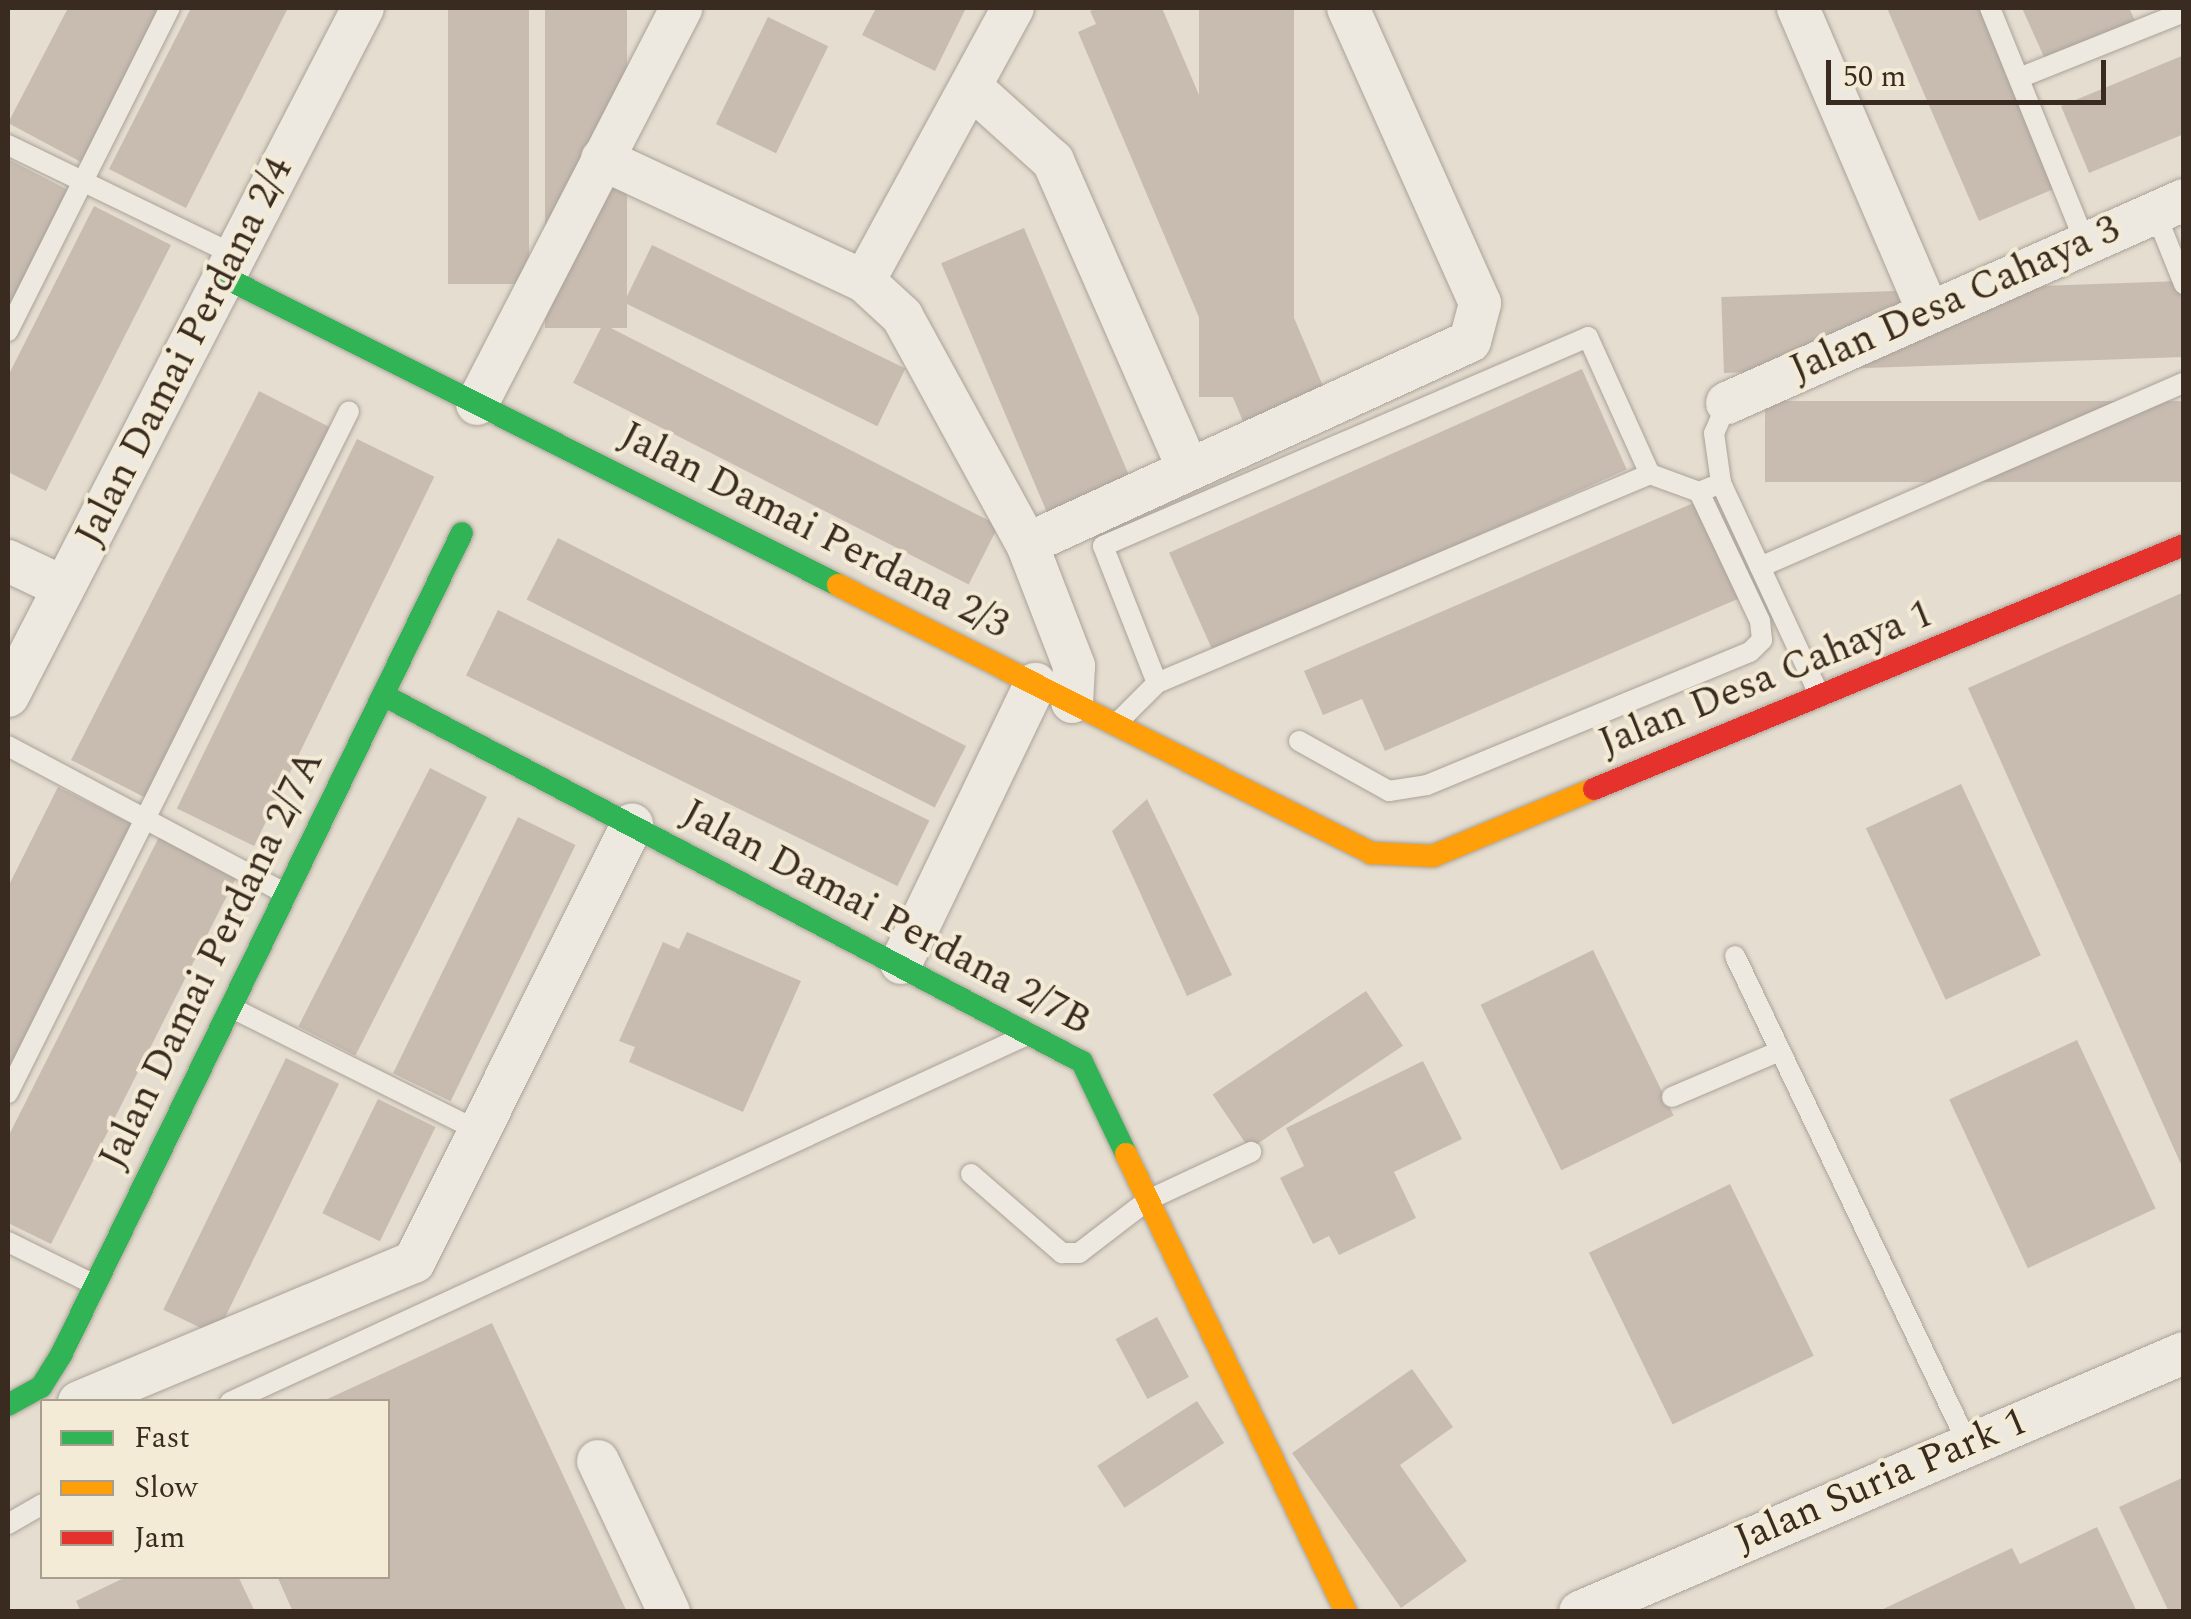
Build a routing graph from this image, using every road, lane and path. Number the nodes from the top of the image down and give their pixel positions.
1 (170, 8) edge
2 (362, 8) edge
3 (681, 8) edge
4 (1013, 8) edge
5 (1348, 8) edge
6 (1798, 8) edge
7 (1990, 8) edge
8 (2184, 12) edge
9 (2019, 78) junction
10 (973, 89) junction
11 (8, 145) edge
12 (602, 159) junction
13 (80, 182) junction
14 (2169, 206) edge
15 (2084, 240) junction
16 (229, 266) junction
17 (864, 281) junction
18 (2184, 284) edge
19 (1928, 312) junction
20 (8, 331) edge
21 (2184, 383) edge
22 (1727, 403) joint
23 (477, 404) junction
24 (349, 411) dead end
25 (1187, 466) junction
26 (1650, 474) junction
27 (1721, 483) junction
28 (1699, 492) junction
29 (462, 533) dead end
30 (1028, 544) junction
31 (2184, 545) edge
32 (8, 560) edge
33 (1760, 567) junction
34 (64, 587) junction
35 (1157, 683) junction
36 (1054, 693) junction
37 (383, 695) junction
38 (8, 696) edge
39 (1821, 699) junction
40 (1117, 722) junction
41 (1299, 741) dead end
42 (8, 746) edge
43 (142, 820) junction
44 (632, 824) junction
45 (1371, 853) joint
46 (286, 894) junction
47 (1735, 956) dead end
48 (902, 963) junction
49 (230, 1007) junction
50 (1034, 1032) junction
51 (1780, 1052) junction
52 (8, 1093) edge
53 (1672, 1097) dead end
54 (480, 1131) junction
55 (1252, 1152) dead end
56 (971, 1174) dead end
57 (1148, 1200) junction
58 (8, 1242) edge
59 (95, 1285) junction
60 (2184, 1353) edge
61 (42, 1399) edge
62 (45, 1399) edge
63 (237, 1399) edge
64 (1968, 1444) junction
65 (598, 1461) dead end
66 (40, 1505) edge
67 (8, 1524) edge
68 (668, 1612) edge
69 (1346, 1612) edge
70 (1580, 1612) edge

1 - 13 lane
2 - 16 street, Jalan Damai Perdana 2/4
3 - 12 street
4 - 10 street
5 - 25 street
6 - 19 street
7 - 9 lane
8 - 9 lane
9 - 15 lane
10 - 17 street
10 - 25 street
11 - 13 lane
12 - 17 street
12 - 23 street
13 - 16 lane
13 - 20 lane
14 - 15 street, Jalan Desa Cahaya 3
14 - 18 lane
15 - 19 street, Jalan Desa Cahaya 3
16 - 23 street, Jalan Damai Perdana 2/3
16 - 34 street, Jalan Damai Perdana 2/4
17 - 30 street
19 - 22 street, Jalan Desa Cahaya 3
21 - 33 lane
22 - 27 lane
23 - 36 street, Jalan Damai Perdana 2/3
24 - 43 lane
25 - 30 street
26 - 28 lane
26 - 35 lane
26 - 35 lane
27 - 28 lane
27 - 33 lane
28 - 41 lane
29 - 37 street, Jalan Damai Perdana 2/7A
30 - 36 street
31 - 39 street, Jalan Desa Cahaya 1
32 - 34 street
33 - 39 lane
34 - 38 street, Jalan Damai Perdana 2/4
35 - 40 lane
36 - 40 street, Jalan Damai Perdana 2/3
36 - 48 street
37 - 44 street, Jalan Damai Perdana 2/7B
37 - 46 street, Jalan Damai Perdana 2/7A
39 - 45 street, Jalan Desa Cahaya 1
40 - 45 street, Jalan Damai Perdana 2/3
42 - 43 lane
43 - 46 lane
43 - 52 lane
44 - 48 street, Jalan Damai Perdana 2/7B
44 - 54 street
46 - 49 street, Jalan Damai Perdana 2/7A
47 - 51 lane
48 - 50 street, Jalan Damai Perdana 2/7B
49 - 54 lane
49 - 59 street, Jalan Damai Perdana 2/7A
50 - 57 street, Jalan Damai Perdana 2/7B
50 - 63 lane
51 - 53 lane
51 - 64 lane
54 - 62 street
55 - 57 lane
56 - 57 lane
57 - 69 street, Jalan Damai Perdana 2/7B
58 - 59 lane
59 - 61 street, Jalan Damai Perdana 2/7A
60 - 64 street, Jalan Suria Park 1
64 - 70 street, Jalan Suria Park 1
65 - 68 street
66 - 67 lane

